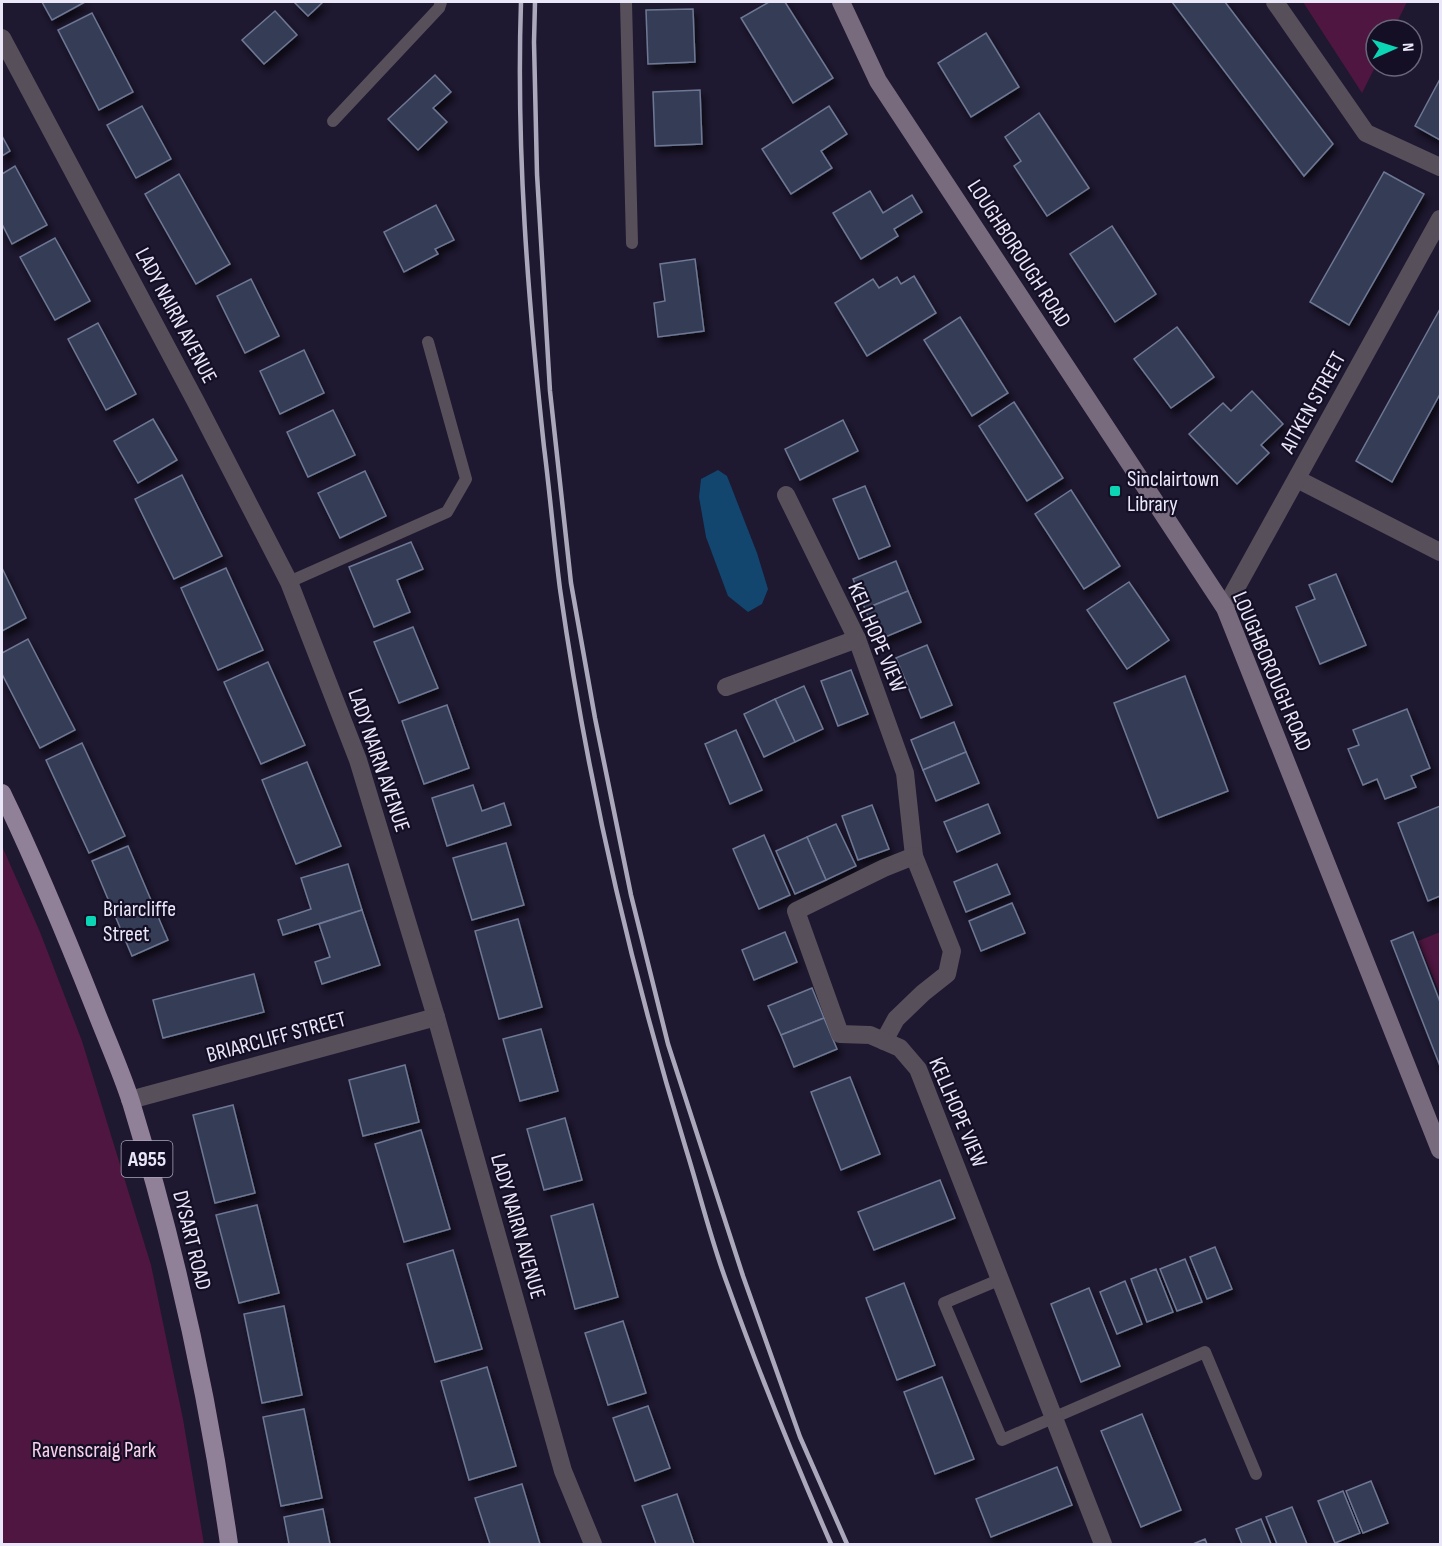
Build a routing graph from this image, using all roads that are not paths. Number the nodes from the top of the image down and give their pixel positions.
1 (441, 2) edge
2 (626, 2) edge
3 (841, 2) edge
4 (1275, 2) edge
5 (2, 38) edge
6 (333, 121) dead end
7 (1440, 167) edge
8 (1440, 219) edge
9 (632, 243) dead end
10 (428, 342) dead end
11 (1297, 478) junction
12 (786, 495) dead end
13 (1440, 552) edge
14 (289, 582) junction
15 (1225, 608) junction
16 (857, 639) junction
17 (726, 687) dead end
18 (2, 793) edge
19 (914, 856) junction
20 (436, 1017) junction
21 (884, 1041) junction
22 (130, 1100) junction
23 (1440, 1150) edge
24 (1001, 1279) junction
25 (1055, 1417) junction
26 (1256, 1474) dead end
27 (229, 1545) edge
28 (593, 1545) edge
29 (1103, 1545) edge

1 - 6 lane
2 - 9 lane
3 - 15 street, LOUGHBOROUGH ROAD
4 - 7 street
5 - 14 street, LADY NAIRN AVENUE
8 - 11 street, AITKEN STREET
10 - 14 lane
11 - 13 street
11 - 15 street, AITKEN STREET
12 - 16 street, KELLHOPE VIEW
14 - 20 street, LADY NAIRN AVENUE
15 - 23 street, LOUGHBOROUGH ROAD
16 - 17 street
16 - 19 street, KELLHOPE VIEW
18 - 22 main road, DYSART ROAD / A955
19 - 21 street, KELLHOPE VIEW
19 - 21 street
20 - 22 street, BRIARCLIFF STREET
20 - 28 street, LADY NAIRN AVENUE
21 - 24 street, KELLHOPE VIEW
22 - 27 main road, DYSART ROAD / A955
24 - 25 street, KELLHOPE VIEW
24 - 25 lane
25 - 26 lane
25 - 29 street, KELLHOPE VIEW

